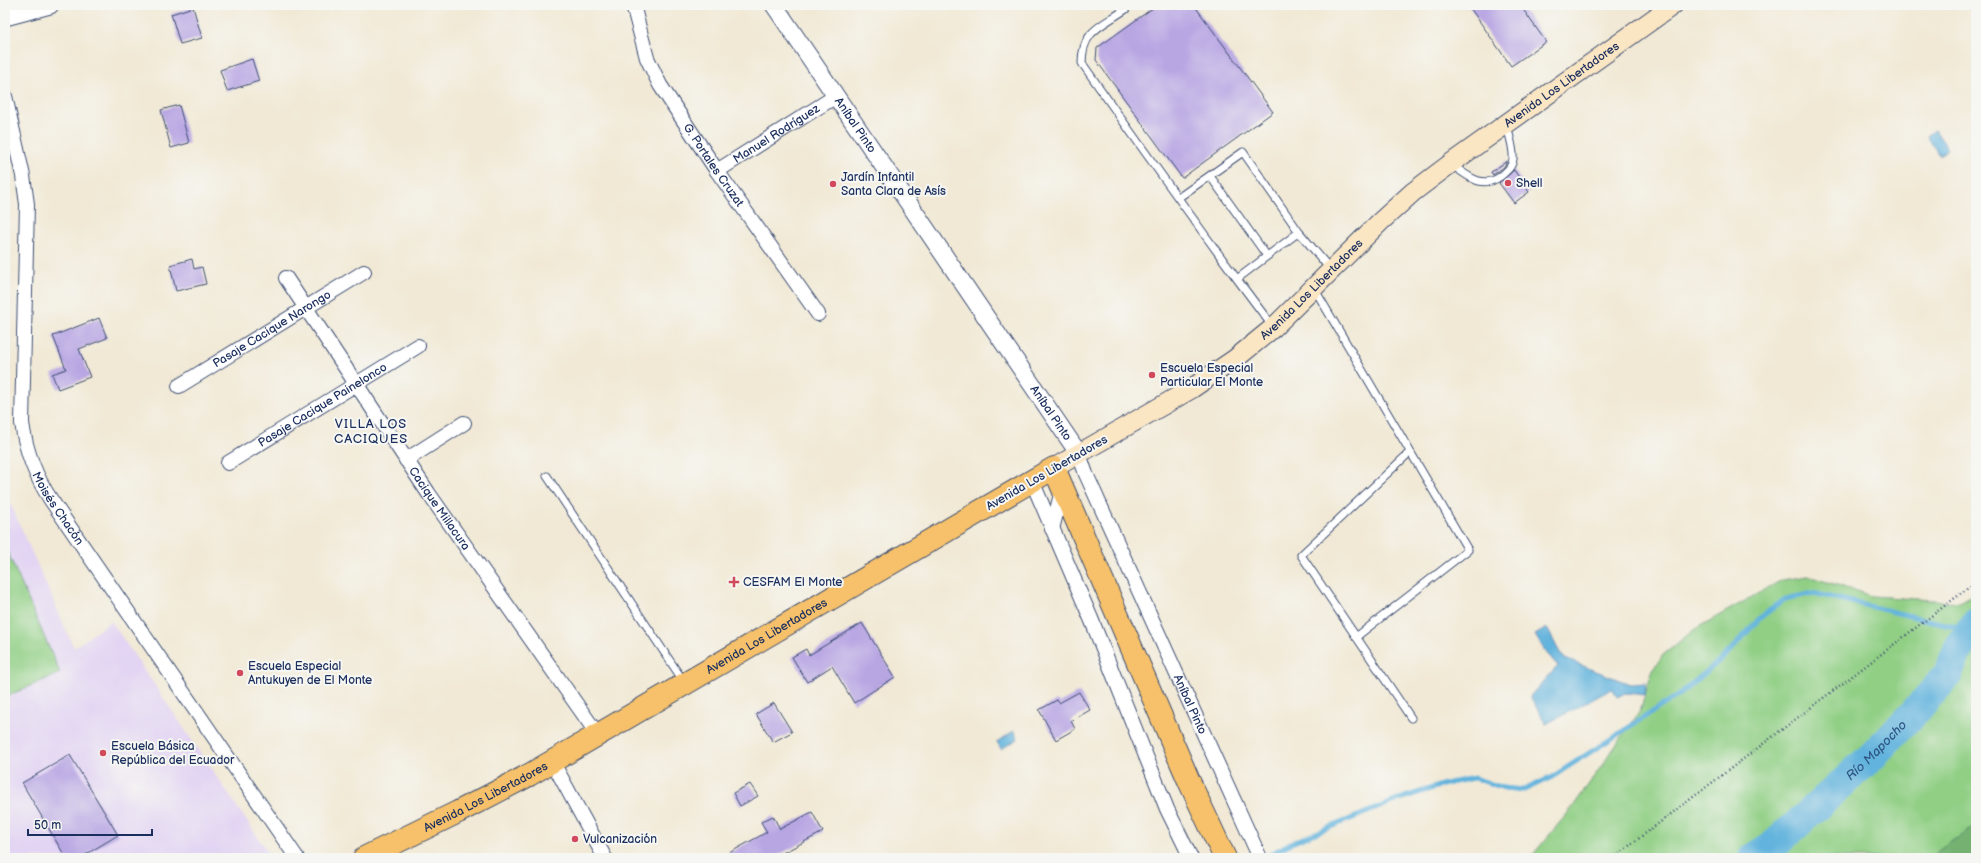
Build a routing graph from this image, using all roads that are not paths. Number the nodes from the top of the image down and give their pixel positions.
1 (50, 5) edge
2 (633, 5) edge
3 (774, 5) edge
4 (1673, 5) edge
5 (1126, 9) dead end
6 (5, 17) edge
7 (5, 96) edge
8 (836, 96) junction
9 (1506, 124) junction
10 (1450, 164) junction
11 (717, 171) junction
12 (1210, 176) junction
13 (1178, 198) junction
14 (1299, 232) junction
15 (1267, 256) junction
16 (1332, 270) junction
17 (364, 272) dead end
18 (286, 278) dead end
19 (1237, 279) junction
20 (1314, 288) junction
21 (306, 308) junction
22 (818, 314) dead end
23 (1273, 328) junction
24 (418, 346) dead end
25 (356, 384) junction
26 (179, 386) dead end
27 (464, 423) dead end
28 (1410, 452) junction
29 (1079, 454) junction
30 (406, 460) junction
31 (228, 463) dead end
32 (547, 476) dead end
33 (1058, 478) junction
34 (1032, 481) junction
35 (1052, 529) junction
36 (1356, 637) junction
37 (685, 684) junction
38 (1411, 718) dead end
39 (598, 735) junction
40 (552, 761) junction
41 (297, 858) edge
42 (364, 858) edge
43 (605, 858) edge
44 (1191, 858) edge
45 (1225, 858) edge
46 (1260, 858) edge

1 - 6 street
2 - 11 street, G. Portales Cruzat
3 - 8 street, Aníbal Pinto
4 - 9 main road, Avenida Los Libertadores
5 - 13 lane
7 - 41 street, Moisés Chacón
8 - 11 street, Manuel Rodríguez
8 - 29 street, Aníbal Pinto
9 - 10 main road, Avenida Los Libertadores
9 - 10 lane
10 - 16 main road, Avenida Los Libertadores
11 - 22 street, G. Portales Cruzat
12 - 13 lane
12 - 14 lane
12 - 15 lane
13 - 19 lane
14 - 15 lane
14 - 16 lane
15 - 19 lane
16 - 20 main road, Avenida Los Libertadores
17 - 21 street, Pasaje Cacique Narongo
18 - 21 street, Cacique Millacura
19 - 23 lane
20 - 23 main road, Avenida Los Libertadores
20 - 28 lane
21 - 25 street, Cacique Millacura
21 - 26 street, Pasaje Cacique Narongo
23 - 29 main road, Avenida Los Libertadores
24 - 25 street, Pasaje Cacique Painelonco
25 - 30 street, Cacique Millacura
25 - 31 street, Pasaje Cacique Painelonco
27 - 30 street
28 - 36 lane
28 - 36 lane
29 - 33 main road, Avenida Los Libertadores
29 - 46 street, Aníbal Pinto
30 - 39 street, Cacique Millacura
32 - 37 lane
33 - 34 main road, Avenida Los Libertadores
33 - 35 street
33 - 45 main road
34 - 35 street
34 - 37 main road, Avenida Los Libertadores
35 - 44 street
36 - 38 lane
37 - 39 main road, Avenida Los Libertadores
39 - 40 main road, Avenida Los Libertadores
40 - 42 main road, Avenida Los Libertadores
40 - 43 street

